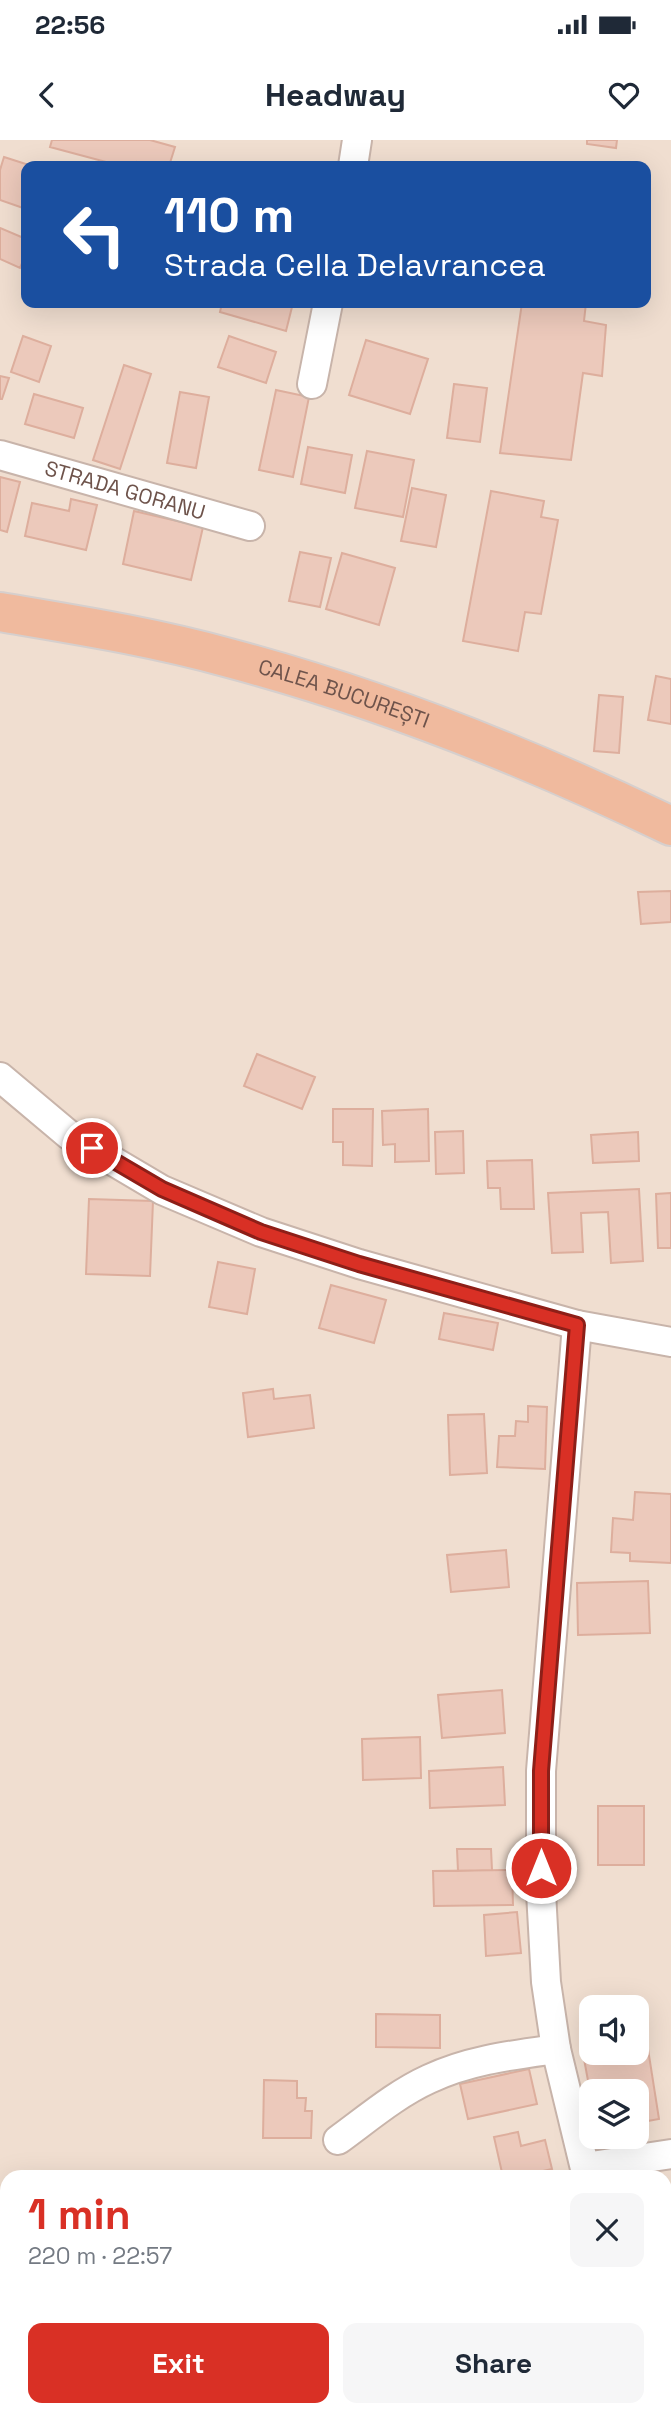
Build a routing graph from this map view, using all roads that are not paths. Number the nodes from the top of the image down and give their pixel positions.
1 (357, 140) edge
2 (354, 161) edge
3 (327, 308) edge
4 (312, 384) dead end
5 (0, 455) edge
6 (250, 526) dead end
7 (0, 612) edge
8 (671, 826) edge
9 (0, 1077) edge
10 (577, 1325) junction
11 (671, 1342) edge
12 (556, 2049) junction
13 (338, 2140) dead end
14 (671, 2154) edge
15 (586, 2170) edge
16 (595, 2170) edge

1 - 2 street
3 - 4 street
5 - 6 street, STRADA GORANU
7 - 8 highway, CALEA BUCUREȘTI
9 - 10 street
10 - 11 street
10 - 12 street
12 - 13 street
12 - 15 street
14 - 16 street

